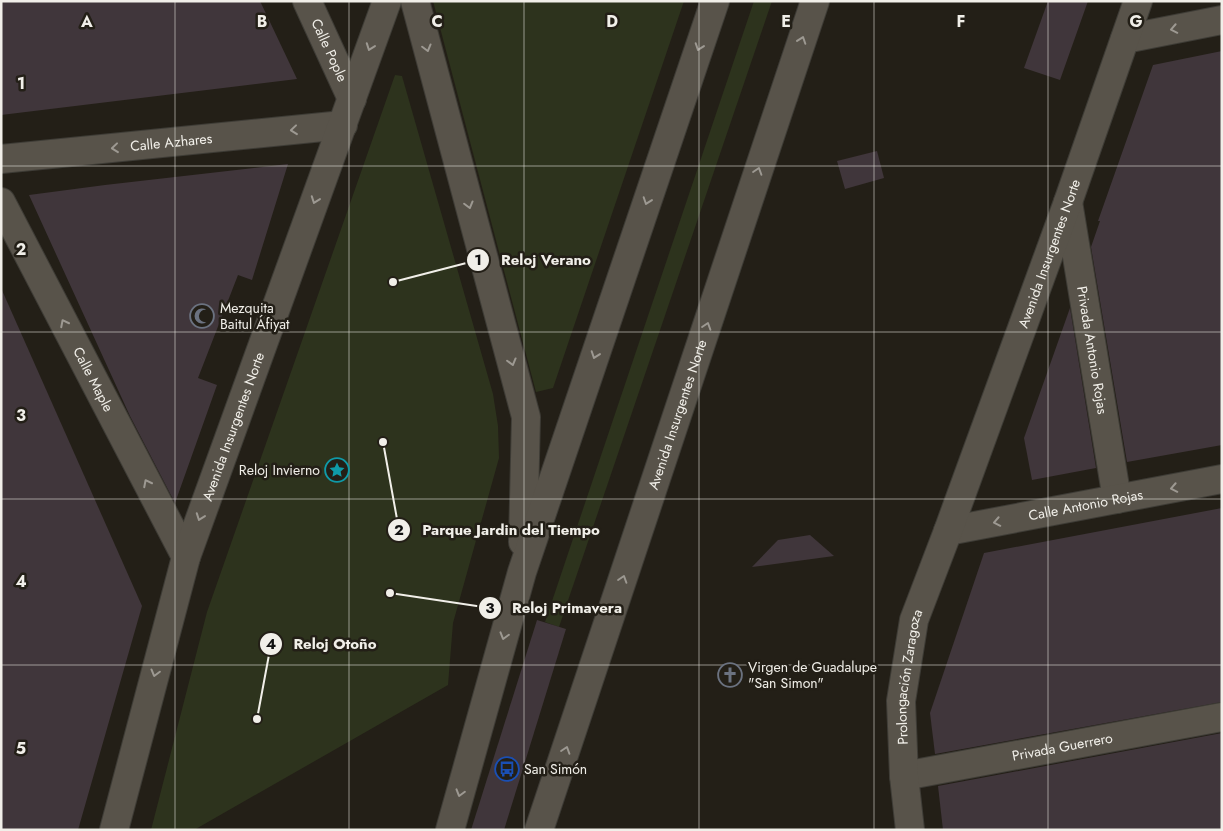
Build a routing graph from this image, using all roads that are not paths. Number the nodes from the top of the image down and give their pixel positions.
1 (307, 1) edge
2 (387, 1) edge
3 (415, 1) edge
4 (715, 1) edge
5 (815, 1) edge
6 (1138, 1) edge
7 (1222, 20) edge
8 (1124, 39) junction
9 (352, 99) junction
10 (343, 125) junction
11 (1, 159) edge
12 (1, 202) edge
13 (1068, 202) junction
14 (1222, 479) edge
15 (1118, 499) junction
16 (948, 531) junction
17 (186, 557) junction
18 (522, 572) junction
19 (1222, 716) edge
20 (904, 776) junction
21 (114, 830) edge
22 (450, 830) edge
23 (539, 830) edge
24 (910, 830) edge

1 - 9 main road, Calle Pople
2 -> 9 main road, Avenida Insurgentes Norte
3 -> 18 main road
4 -> 18 main road
23 -> 5 main road, Avenida Insurgentes Norte
6 - 8 main road, Avenida Insurgentes Norte
7 -> 8 main road
8 - 13 main road, Avenida Insurgentes Norte
9 - 10 main road, Avenida Insurgentes Norte
10 -> 11 main road, Calle Azhares
10 -> 17 main road, Avenida Insurgentes Norte
17 -> 12 main road, Calle Maple
13 - 15 main road, Privada Antonio Rojas
13 - 16 main road, Avenida Insurgentes Norte
14 -> 15 main road, Calle Antonio Rojas
15 -> 16 main road, Calle Antonio Rojas
16 - 20 main road, Prolongación Zaragoza
17 -> 21 main road, Avenida Insurgentes Norte
18 -> 22 main road
19 - 20 main road, Privada Guerrero
20 - 24 main road, Prolongación Zaragoza

